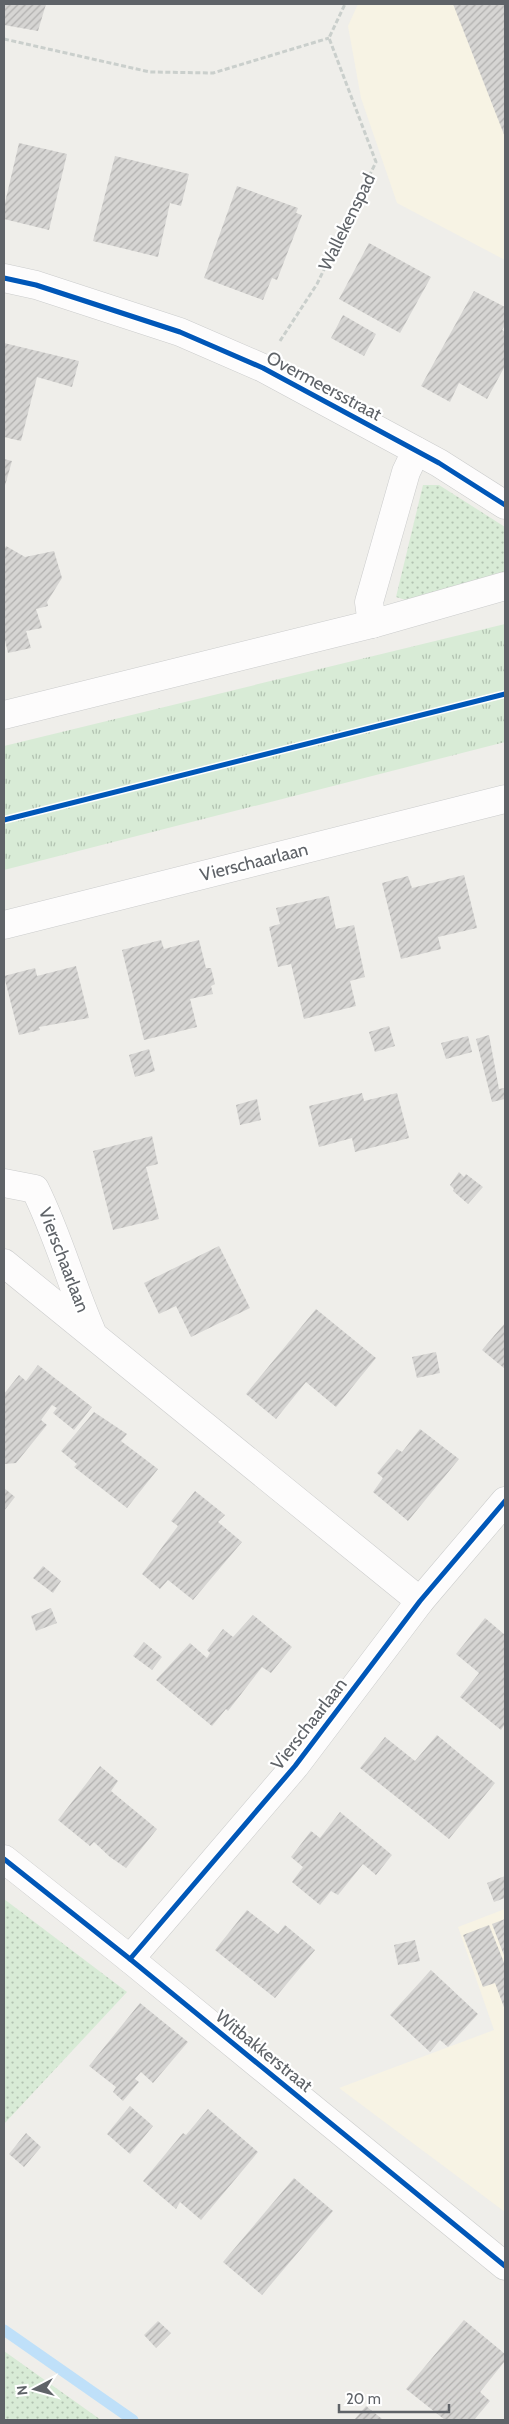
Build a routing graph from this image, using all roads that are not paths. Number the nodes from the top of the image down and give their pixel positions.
1 (4, 278) edge
2 (416, 451) junction
3 (505, 505) edge
4 (505, 586) edge
5 (372, 624) junction
6 (4, 715) edge
7 (505, 800) edge
8 (4, 925) edge
9 (4, 1183) edge
10 (4, 1263) edge
11 (92, 1334) junction
12 (505, 1502) edge
13 (420, 1601) junction
14 (4, 1859) edge
15 (130, 1959) junction
16 (505, 2266) edge

1 - 2 street, Overmeersstraat
2 - 3 street, Overmeersstraat
2 - 5 street
4 - 5 street
5 - 6 street
7 - 8 street, Vierschaarlaan
9 - 11 street, Vierschaarlaan
10 - 11 street, Vierschaarlaan
11 - 13 street, Vierschaarlaan
12 - 13 street, Vierschaarlaan
13 - 15 street, Vierschaarlaan
14 - 15 street, Witbakkerstraat
15 - 16 street, Witbakkerstraat

